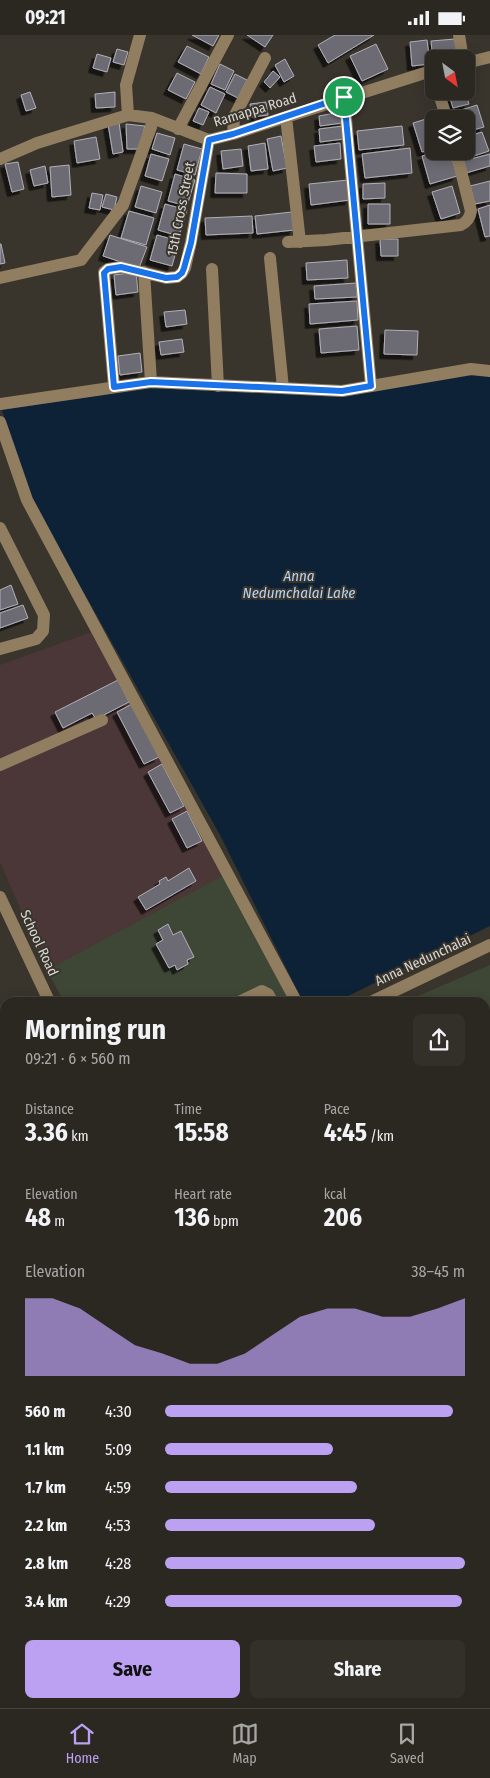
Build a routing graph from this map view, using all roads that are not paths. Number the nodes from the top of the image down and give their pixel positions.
1 (140, 35) edge
2 (228, 35) edge
3 (459, 35) edge
4 (461, 50) edge
5 (265, 57) dead end
6 (490, 57) edge
7 (475, 61) edge
8 (425, 74) edge
9 (344, 97) junction
10 (128, 115) junction
11 (286, 117) junction
12 (152, 118) junction
13 (178, 129) junction
14 (233, 134) junction
15 (209, 140) junction
16 (0, 159) edge
17 (458, 160) edge
18 (357, 236) junction
19 (270, 258) dead end
20 (212, 269) dead end
21 (144, 272) junction
22 (0, 278) edge
23 (490, 371) edge
24 (151, 382) junction
25 (218, 386) junction
26 (371, 386) junction
27 (114, 387) junction
28 (283, 389) junction
29 (0, 404) edge
30 (0, 422) edge
31 (0, 528) edge
32 (0, 649) edge
33 (102, 720) dead end
34 (0, 765) edge
35 (0, 897) edge
36 (490, 945) edge
37 (47, 997) edge
38 (250, 997) edge
39 (270, 997) edge
40 (294, 997) edge
41 (382, 997) edge

1 - 10 street
2 - 13 street
3 - 4 street
5 - 14 street
6 - 7 street
8 - 9 street, Ramappa Road
9 - 11 street, Ramappa Road
9 - 18 street
10 - 12 street, Ramappa Road
10 - 16 street, Ramappa Road
11 - 14 street, Ramappa Road
11 - 18 street
12 - 13 street, Ramappa Road
12 - 22 street
13 - 15 street, Ramappa Road
14 - 15 street, Ramappa Road
15 - 21 street, 15th Cross Street
17 - 18 street
18 - 26 street
19 - 28 street
20 - 25 street
21 - 24 street
21 - 27 street
23 - 26 street
24 - 25 street
24 - 27 street
25 - 28 street
26 - 28 street
27 - 29 street
30 - 40 street
31 - 32 street
33 - 34 street
35 - 37 street, School Road
36 - 41 street, Anna Nedunchalai
38 - 39 street

